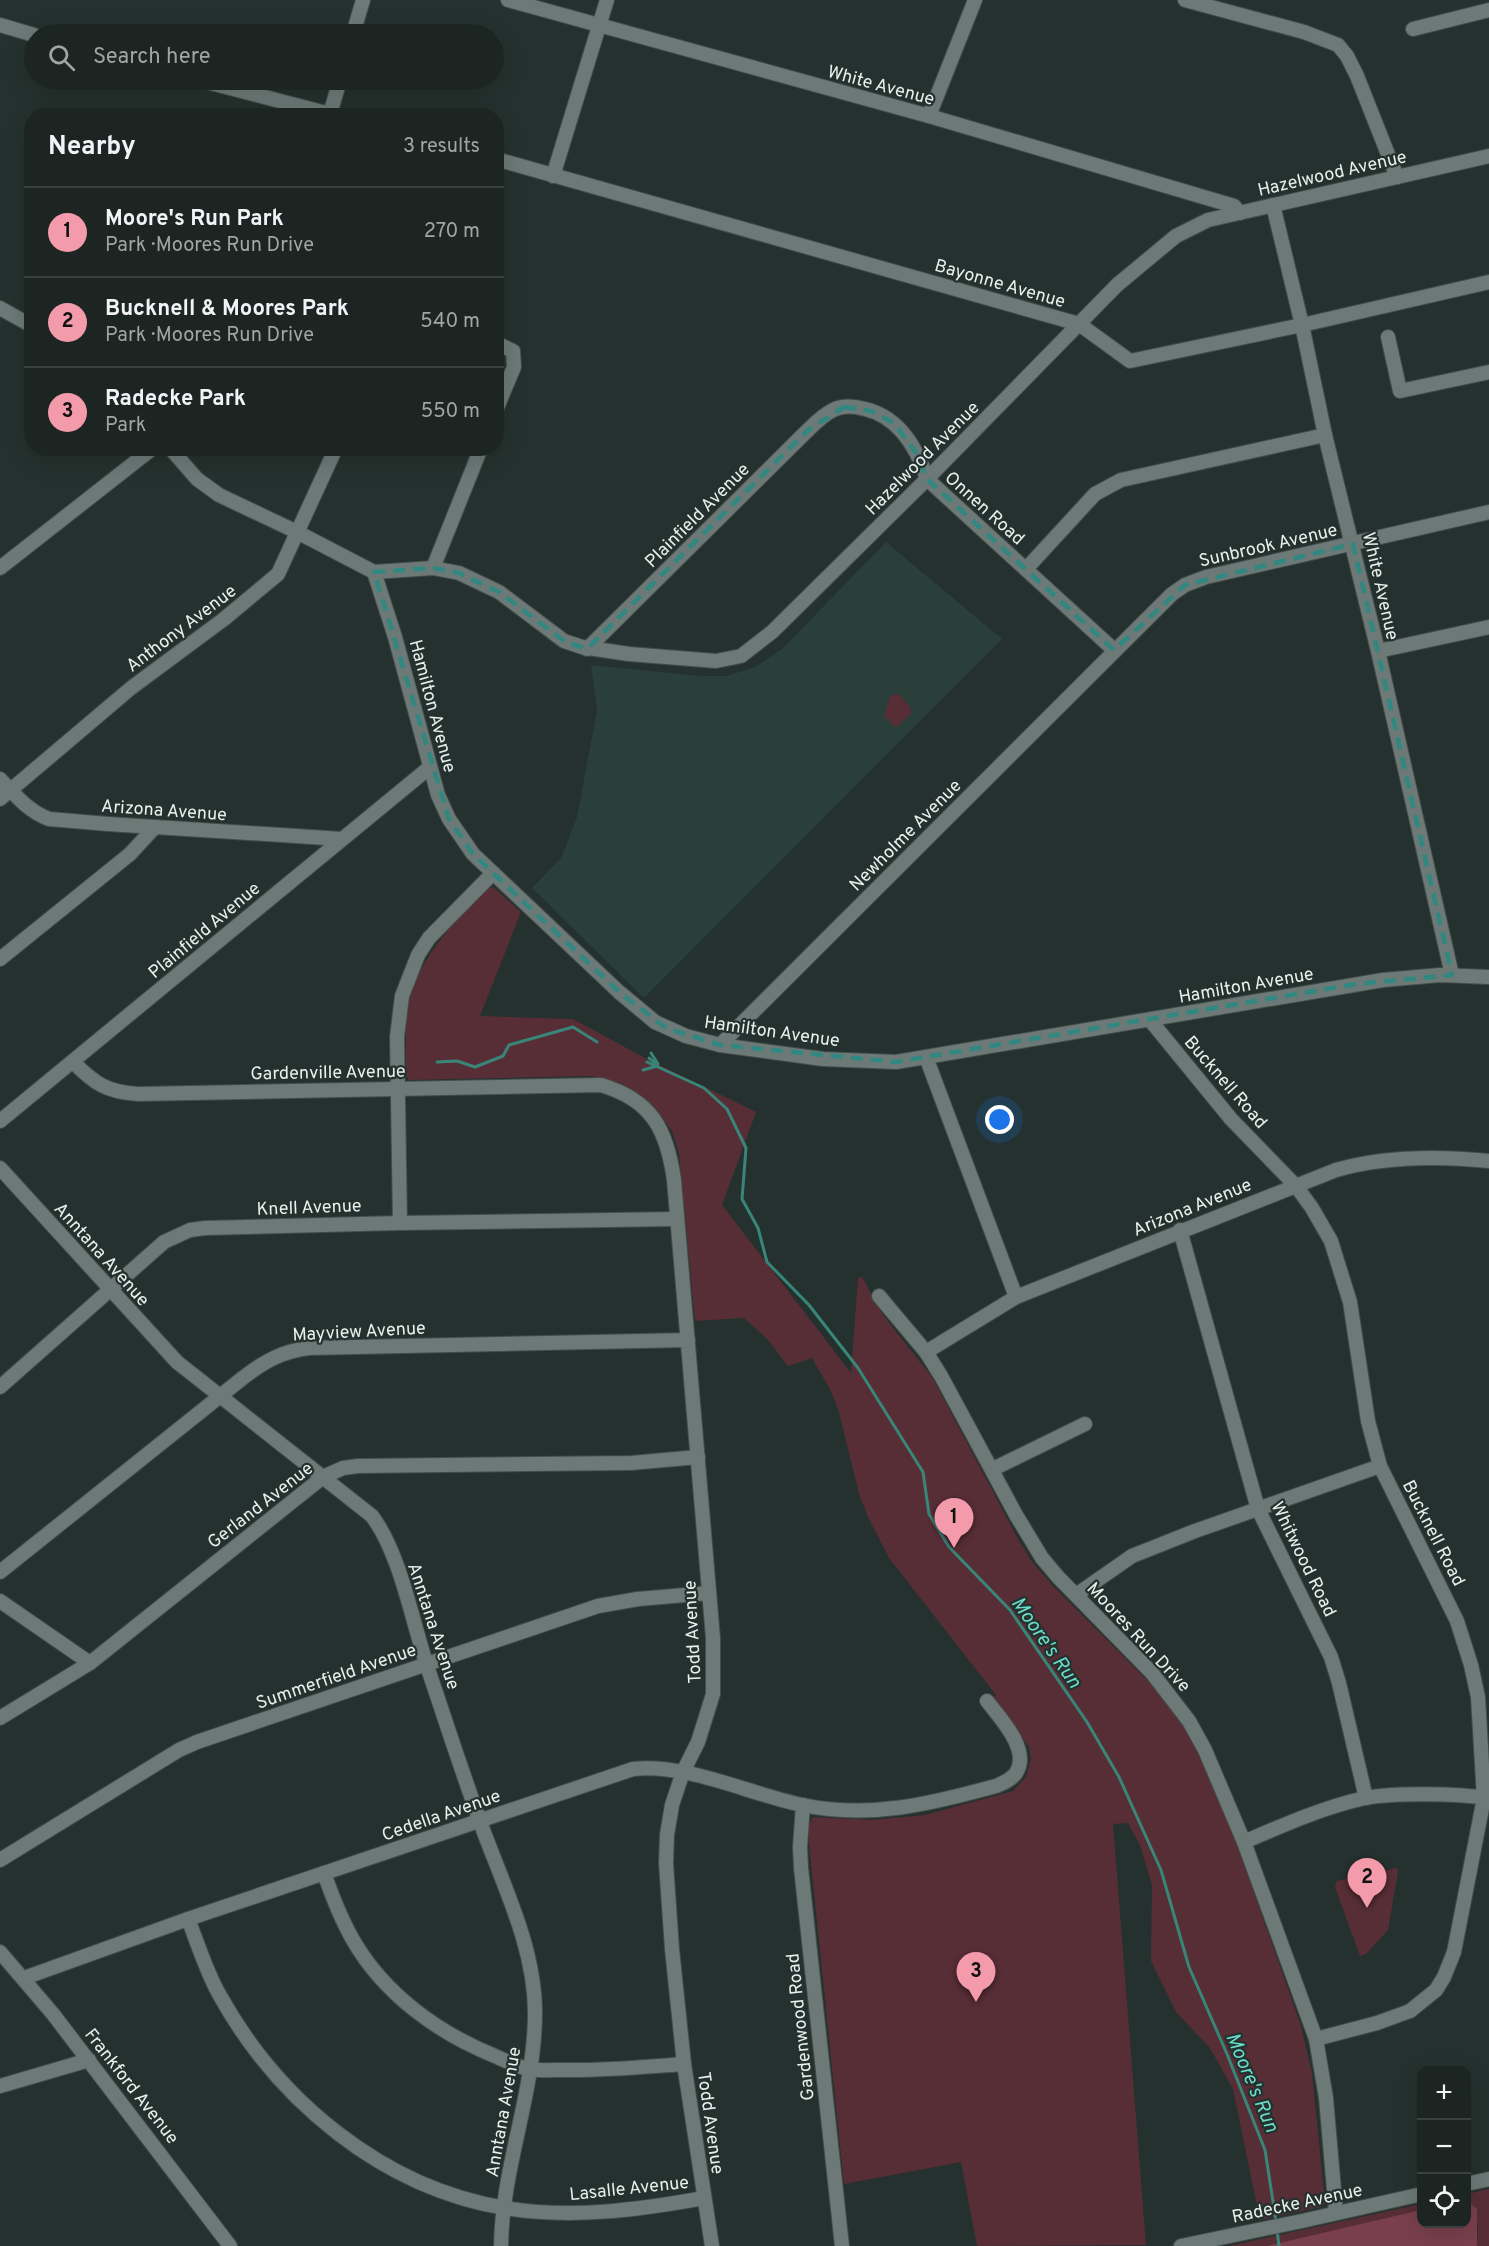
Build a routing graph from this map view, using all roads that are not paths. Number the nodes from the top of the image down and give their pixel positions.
1 (363, 0) edge
2 (508, 0) edge
3 (607, 0) edge
4 (975, 0) edge
5 (1185, 0) edge
6 (1489, 10) edge
7 (356, 24) edge
8 (0, 25) edge
9 (600, 26) junction
10 (1413, 30) dead end
11 (24, 31) edge
12 (237, 90) edge
13 (337, 90) edge
14 (307, 108) edge
15 (332, 108) edge
16 (929, 116) junction
17 (1489, 156) edge
18 (504, 161) edge
19 (553, 176) junction
20 (1397, 177) junction
21 (1273, 205) junction
22 (1240, 213) junction
23 (1489, 282) edge
24 (0, 308) edge
25 (24, 322) edge
26 (1079, 324) junction
27 (1302, 325) junction
28 (1388, 337) dead end
29 (504, 347) edge
30 (1489, 372) edge
31 (504, 391) edge
32 (834, 409) joint
33 (1324, 435) junction
34 (143, 456) edge
35 (178, 456) edge
36 (332, 456) edge
37 (478, 456) edge
38 (927, 479) junction
39 (1489, 512) edge
40 (297, 532) junction
41 (1353, 544) junction
42 (0, 568) edge
43 (433, 568) junction
44 (1026, 569) junction
45 (374, 572) junction
46 (1489, 627) edge
47 (587, 649) junction
48 (1114, 650) junction
49 (1378, 651) junction
50 (430, 767) junction
51 (0, 779) edge
52 (5, 794) edge
53 (155, 827) junction
54 (342, 839) junction
55 (493, 873) junction
56 (0, 959) edge
57 (1452, 975) junction
58 (1489, 977) edge
59 (1150, 1020) junction
60 (720, 1045) junction
61 (926, 1058) junction
62 (73, 1062) junction
63 (594, 1085) joint
64 (398, 1089) junction
65 (0, 1121) edge
66 (1489, 1161) edge
67 (0, 1168) edge
68 (1296, 1186) junction
69 (677, 1219) junction
70 (400, 1223) junction
71 (1180, 1230) junction
72 (109, 1290) junction
73 (879, 1296) dead end
74 (1016, 1297) junction
75 (688, 1340) junction
76 (926, 1352) junction
77 (0, 1388) edge
78 (219, 1397) junction
79 (1085, 1424) dead end
80 (699, 1457) junction
81 (1380, 1466) junction
82 (993, 1469) junction
83 (323, 1477) junction
84 (1258, 1509) junction
85 (0, 1572) edge
86 (709, 1593) junction
87 (1076, 1594) junction
88 (0, 1601) edge
89 (90, 1663) junction
90 (427, 1665) junction
91 (987, 1701) dead end
92 (0, 1718) edge
93 (683, 1772) junction
94 (1366, 1798) junction
95 (1487, 1798) edge
96 (803, 1805) junction
97 (480, 1821) junction
98 (1244, 1842) junction
99 (0, 1860) edge
100 (324, 1873) junction
101 (188, 1919) junction
102 (0, 1952) edge
103 (24, 1978) junction
104 (1316, 2039) junction
105 (88, 2060) junction
106 (684, 2064) junction
107 (530, 2069) junction
108 (0, 2086) edge
109 (1489, 2179) edge
110 (1471, 2183) edge
111 (1417, 2195) edge
112 (704, 2198) junction
113 (504, 2208) junction
114 (1336, 2213) junction
115 (230, 2246) edge
116 (501, 2246) edge
117 (712, 2246) edge
118 (842, 2246) edge
119 (1181, 2246) edge

1 - 7 street
2 - 9 street, White Avenue
3 - 9 street
4 - 16 street
5 - 20 street
6 - 10 street
8 - 11 street
9 - 16 street, White Avenue
9 - 19 street
12 - 14 street
13 - 15 street
16 - 22 street, White Avenue
17 - 20 street, Hazelwood Avenue
18 - 19 street, Bayonne Avenue
19 - 26 street, Bayonne Avenue
20 - 21 street, Hazelwood Avenue
21 - 22 street, Hazelwood Avenue
21 - 27 street, White Avenue
22 - 26 street, Hazelwood Avenue
23 - 27 street, Bayonne Avenue
24 - 25 street
26 - 27 street, Bayonne Avenue
26 - 38 street, Hazelwood Avenue
27 - 33 street, White Avenue
28 - 30 street
29 - 31 street
32 - 38 street, Onnen Road
32 - 47 street, Plainfield Avenue
33 - 41 street, White Avenue
33 - 44 street
34 - 42 street
35 - 40 street
36 - 40 street, Anthony Avenue
37 - 43 street
38 - 44 street, Onnen Road
38 - 47 street, Hazelwood Avenue
39 - 41 street, Sunbrook Avenue
40 - 45 street
40 - 52 street, Anthony Avenue
41 - 48 street, Sunbrook Avenue
41 - 49 street, White Avenue
43 - 45 street, Hazelwood Avenue
43 - 47 street, Hazelwood Avenue
44 - 48 street, Onnen Road
45 - 50 street, Hamilton Avenue
46 - 49 street
48 - 60 street, Newholme Avenue
49 - 57 street, White Avenue
50 - 54 street, Plainfield Avenue
50 - 55 street, Hamilton Avenue
51 - 52 street, Arizona Avenue
52 - 53 street, Arizona Avenue
53 - 54 street, Arizona Avenue
53 - 56 street
54 - 62 street, Plainfield Avenue
55 - 60 street, Hamilton Avenue
55 - 64 street
57 - 58 street, Hamilton Avenue
57 - 59 street, Hamilton Avenue
59 - 61 street, Hamilton Avenue
59 - 68 street, Bucknell Road
60 - 61 street, Hamilton Avenue
61 - 74 street
62 - 64 street, Gardenville Avenue
62 - 65 street, Plainfield Avenue
63 - 64 street, Gardenville Avenue
63 - 69 street, Todd Avenue
64 - 70 street
66 - 68 street, Arizona Avenue
67 - 72 street, Anntana Avenue
68 - 71 street, Arizona Avenue
68 - 81 street, Bucknell Road
69 - 70 street, Knell Avenue
69 - 75 street, Todd Avenue
70 - 72 street, Knell Avenue
71 - 74 street, Arizona Avenue
71 - 84 street, Whitwood Road
72 - 77 street, Knell Avenue
72 - 78 street, Anntana Avenue
73 - 76 street, Moores Run Drive
74 - 76 street, Arizona Avenue
75 - 78 street, Mayview Avenue
75 - 80 street, Todd Avenue
76 - 82 street, Moores Run Drive
78 - 83 street, Anntana Avenue
78 - 85 street, Mayview Avenue
79 - 82 street
80 - 83 street, Gerland Avenue
80 - 86 street, Todd Avenue
81 - 84 street
81 - 95 street, Bucknell Road
82 - 87 street, Moores Run Drive
83 - 89 street, Gerland Avenue
83 - 90 street, Anntana Avenue
84 - 87 street
84 - 94 street, Whitwood Road
86 - 90 street, Summerfield Avenue
86 - 93 street, Todd Avenue
87 - 98 street, Moores Run Drive
88 - 89 street
89 - 92 street, Gerland Avenue
90 - 97 street, Anntana Avenue
90 - 99 street, Summerfield Avenue
91 - 96 street, Cedella Avenue
93 - 96 street, Cedella Avenue
93 - 97 street, Cedella Avenue
93 - 106 street, Todd Avenue
94 - 95 street
94 - 98 street
95 - 104 street, Bucknell Road
96 - 118 street, Gardenwood Road
97 - 100 street, Cedella Avenue
97 - 107 street, Anntana Avenue
98 - 104 street, Moores Run Drive
100 - 101 street, Cedella Avenue
100 - 107 street
101 - 103 street, Cedella Avenue
101 - 113 street, Lasalle Avenue
102 - 103 street, Frankford Avenue
103 - 105 street, Frankford Avenue
104 - 114 street, Moores Run Drive
105 - 108 street
105 - 115 street, Frankford Avenue
106 - 107 street
106 - 112 street, Todd Avenue
107 - 113 street, Anntana Avenue
109 - 110 street
111 - 114 street, Radecke Avenue
112 - 113 street, Lasalle Avenue
112 - 117 street, Todd Avenue
113 - 116 street, Anntana Avenue
114 - 119 street, Radecke Avenue

